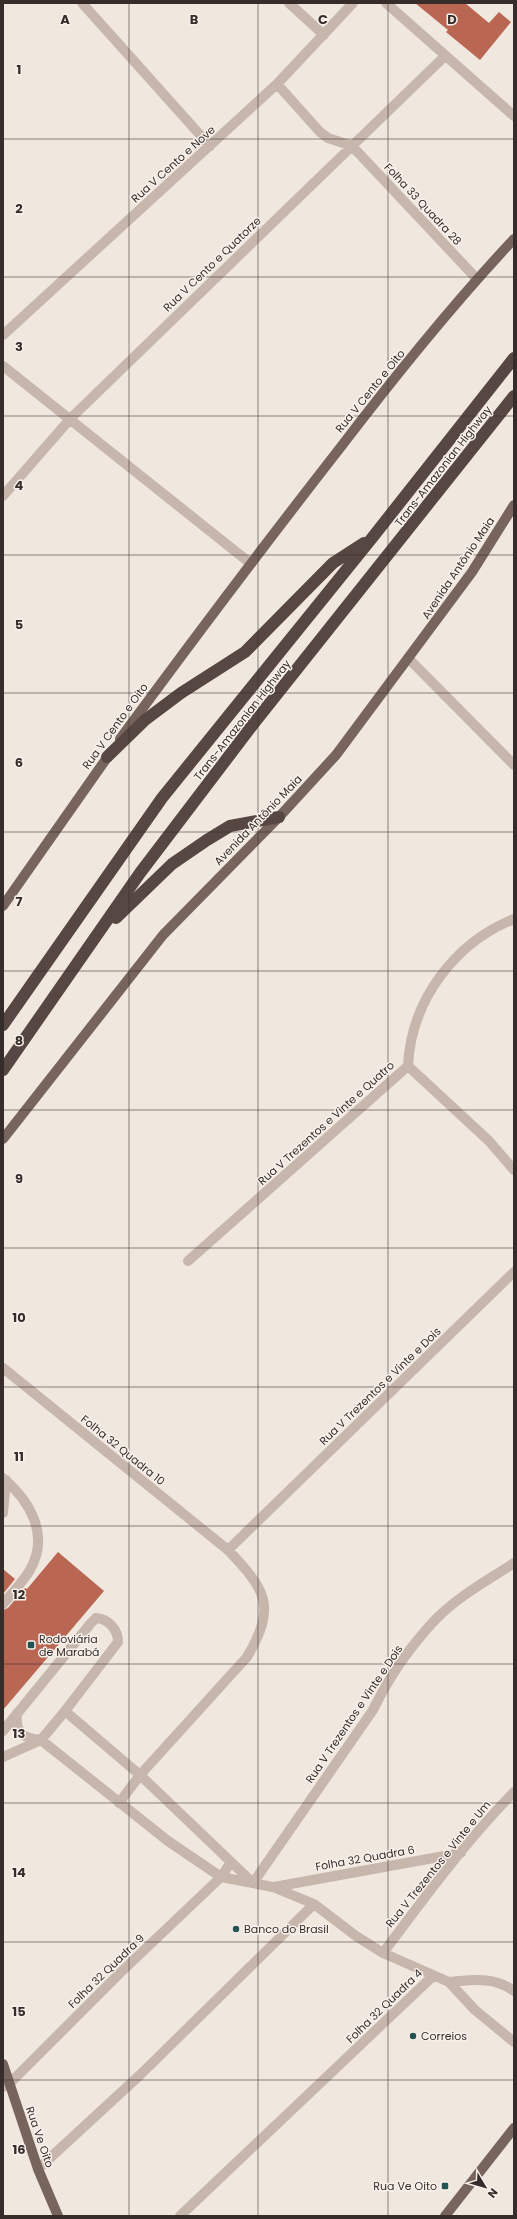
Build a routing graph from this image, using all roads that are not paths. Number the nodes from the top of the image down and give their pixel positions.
1 (82, 3) edge
2 (289, 3) edge
3 (352, 3) edge
4 (386, 3) edge
5 (324, 35) junction
6 (445, 56) junction
7 (277, 84) junction
8 (514, 116) edge
9 (210, 146) junction
10 (352, 146) junction
11 (514, 239) edge
12 (476, 278) junction
13 (3, 335) edge
14 (514, 358) edge
15 (3, 366) edge
16 (514, 396) edge
17 (71, 418) junction
18 (3, 496) edge
19 (514, 505) edge
20 (372, 538) junction
21 (250, 563) junction
22 (409, 659) junction
23 (107, 757) junction
24 (514, 765) edge
25 (279, 817) junction
26 (3, 906) edge
27 (514, 919) edge
28 (84, 953) junction
29 (3, 1025) edge
30 (408, 1066) junction
31 (3, 1070) edge
32 (3, 1139) edge
33 (514, 1170) edge
34 (188, 1261) dead end
35 (514, 1272) edge
36 (3, 1368) edge
37 (4, 1479) edge
38 (3, 1512) edge
39 (228, 1550) junction
40 (514, 1563) edge
41 (3, 1604) edge
42 (64, 1711) junction
43 (17, 1713) junction
44 (3, 1731) edge
45 (41, 1740) junction
46 (3, 1757) edge
47 (140, 1775) junction
48 (514, 1792) edge
49 (119, 1803) junction
50 (461, 1853) junction
51 (231, 1862) junction
52 (220, 1877) junction
53 (253, 1883) junction
54 (273, 1887) junction
55 (314, 1904) junction
56 (384, 1953) junction
57 (433, 1976) junction
58 (449, 1982) junction
59 (514, 1991) edge
60 (514, 2042) edge
61 (3, 2064) edge
62 (6, 2085) edge
63 (514, 2128) edge
64 (38, 2169) junction
65 (58, 2216) edge
66 (180, 2216) edge
67 (445, 2216) edge

1 - 9 street
2 - 5 street
3 - 5 street, Rua V Cento e Nove
4 - 6 street
5 - 7 street, Rua V Cento e Nove
6 - 8 street
6 - 10 street, Rua V Cento e Quatorze
7 - 9 street, Rua V Cento e Nove
7 - 10 street
9 - 13 street, Rua V Cento e Nove
10 - 12 street, Folha 33 Quadra 28
10 - 17 street, Rua V Cento e Quatorze
11 - 12 main road, Rua V Cento e Oito
12 - 21 main road, Rua V Cento e Oito
14 - 20 highway, Trans-Amazonian Highway
15 - 17 street
16 - 28 highway, Trans-Amazonian Highway
17 - 18 street, Rua V Cento e Quatorze
17 - 21 street
19 - 22 main road, Avenida Antônio Maia
20 - 23 highway
20 - 29 highway, Trans-Amazonian Highway
21 - 23 main road, Rua V Cento e Oito
22 - 24 street
22 - 25 main road, Avenida Antônio Maia
23 - 26 main road, Rua V Cento e Oito
25 - 28 highway
25 - 32 main road, Avenida Antônio Maia
27 - 30 street, Rua V Trezentos e Vinte e Quatro
28 - 31 highway, Trans-Amazonian Highway
30 - 33 street
30 - 34 street, Rua V Trezentos e Vinte e Quatro
35 - 39 street, Rua V Trezentos e Vinte e Dois
36 - 39 street, Folha 32 Quadra 10
37 - 38 street
37 - 41 street
39 - 47 street
40 - 53 street, Rua V Trezentos e Vinte e Dois
42 - 43 street
42 - 45 street
42 - 47 street
43 - 44 street
43 - 45 street
45 - 46 street
45 - 49 street
47 - 49 street
47 - 51 street
48 - 50 street, Rua V Trezentos e Vinte e Um
49 - 52 street
50 - 54 street, Folha 32 Quadra 6
50 - 56 street, Rua V Trezentos e Vinte e Um
51 - 52 street, Folha 32 Quadra 9
51 - 53 street
52 - 53 street
52 - 62 street, Folha 32 Quadra 9
53 - 54 street
54 - 55 street
55 - 56 street, Folha 32 Quadra 4
55 - 64 street
56 - 57 street, Folha 32 Quadra 4
57 - 58 street
57 - 66 street, Folha 32 Quadra 4
58 - 59 street
58 - 60 street
61 - 62 main road, Rua Ve Oito
62 - 64 main road, Rua Ve Oito
63 - 67 main road
64 - 65 main road, Rua Ve Oito

